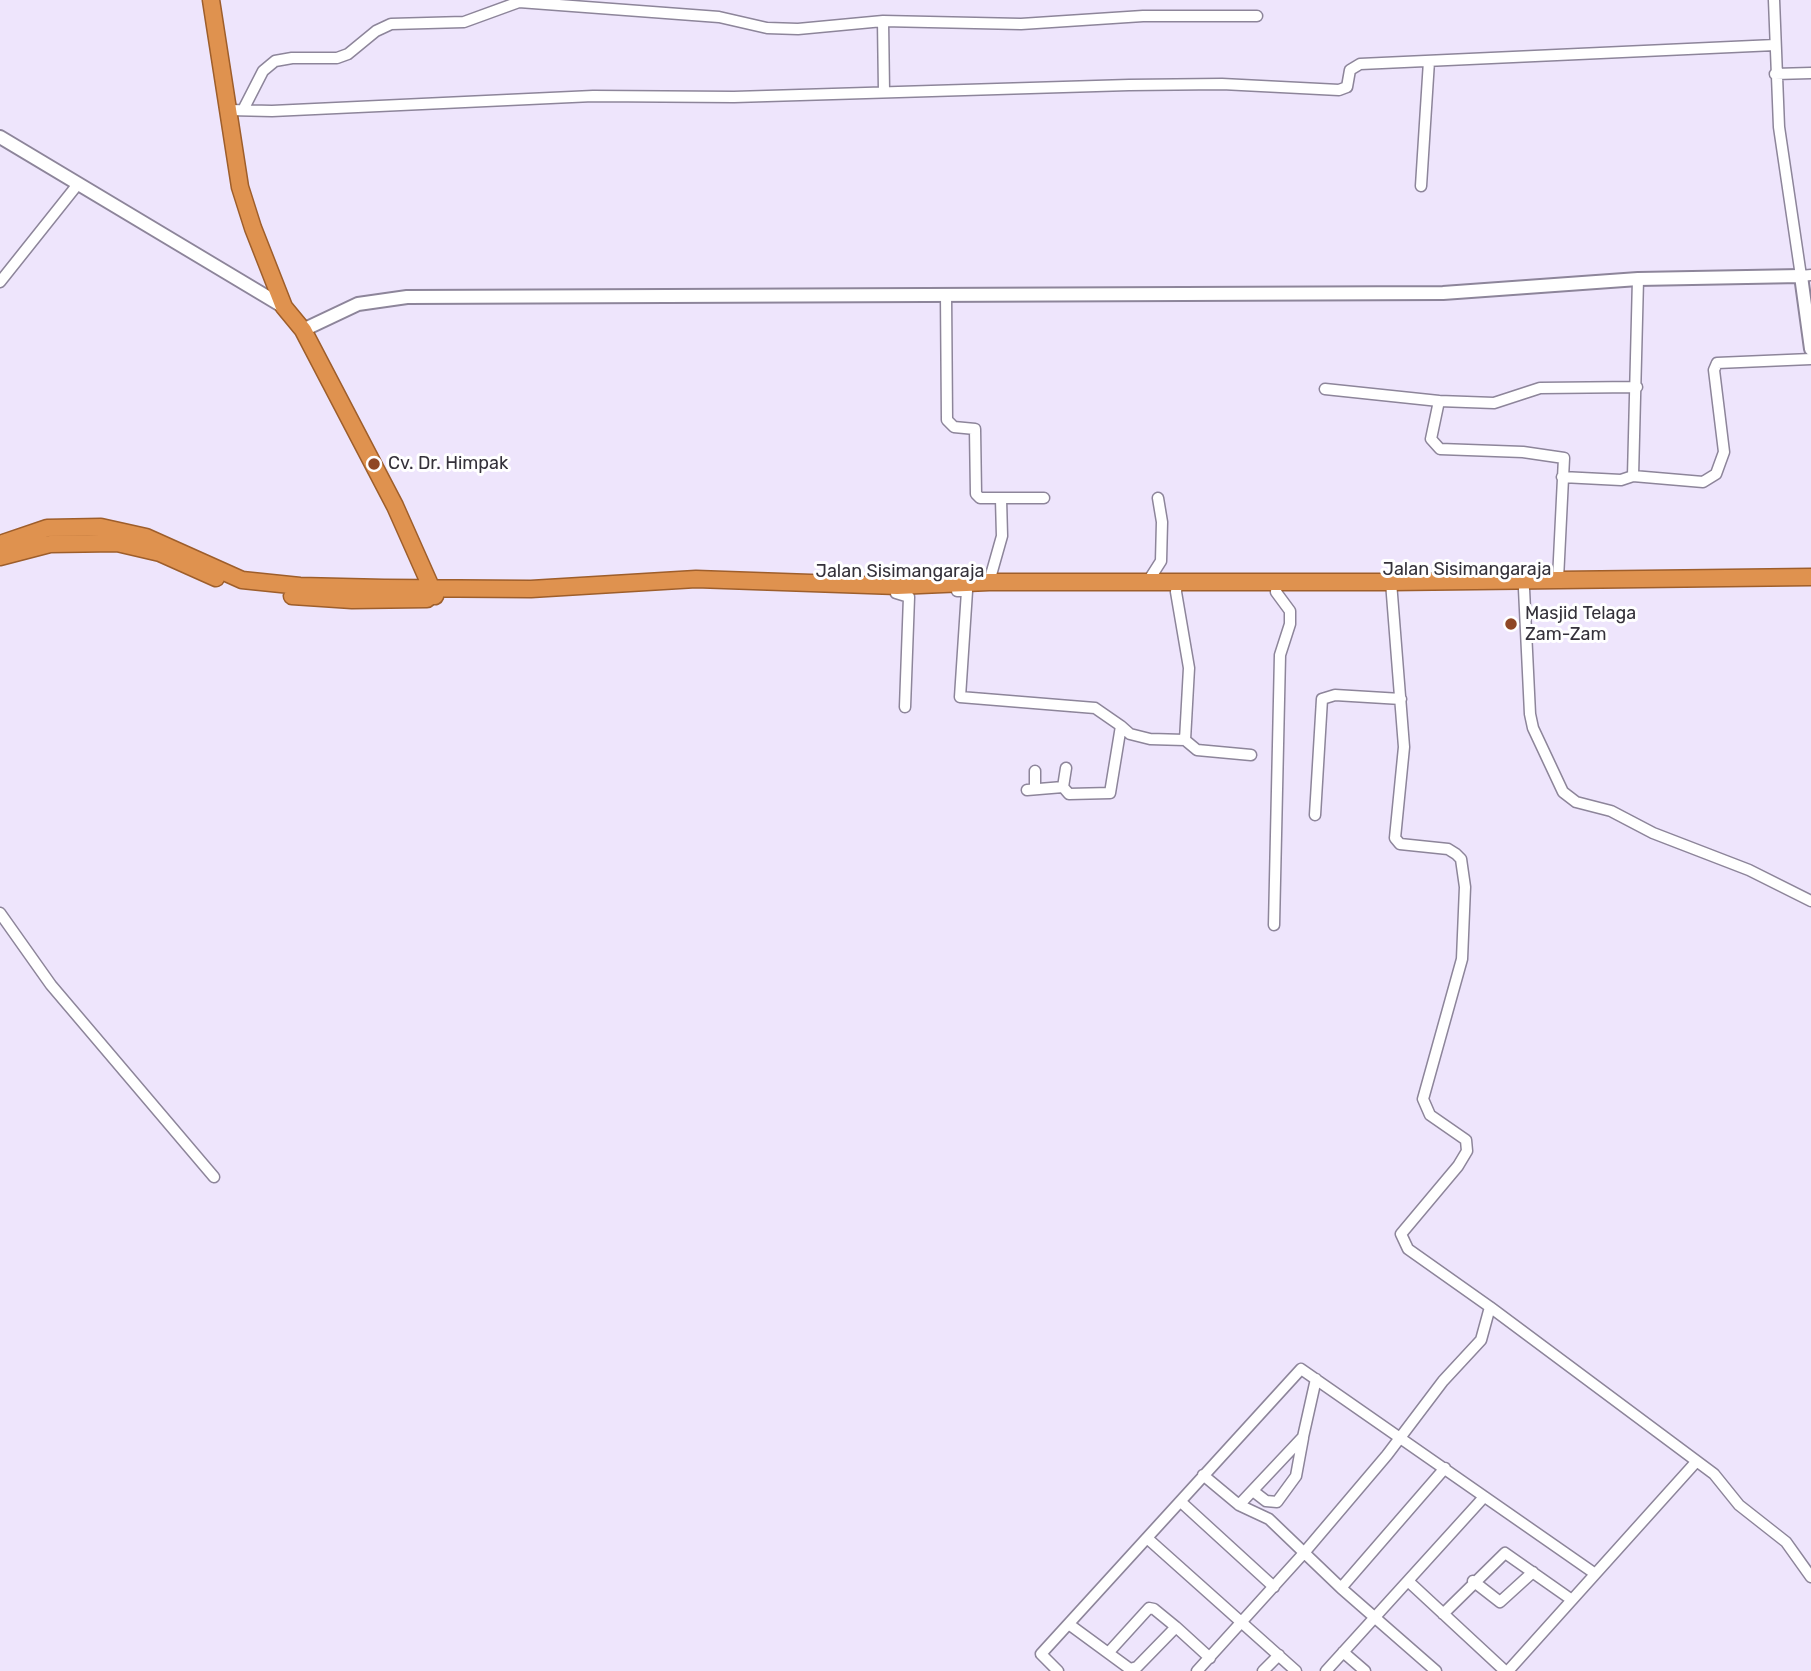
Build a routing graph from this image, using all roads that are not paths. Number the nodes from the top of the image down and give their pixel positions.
1 (211, 0) edge
2 (1774, 0) edge
3 (1257, 16) dead end
4 (883, 21) junction
5 (1775, 45) junction
6 (1429, 61) junction
7 (1811, 73) edge
8 (1775, 74) junction
9 (884, 91) junction
10 (236, 110) junction
11 (0, 137) edge
12 (78, 184) junction
13 (1421, 186) dead end
14 (1806, 275) edge
15 (1638, 279) junction
16 (0, 282) edge
17 (946, 294) junction
18 (284, 307) junction
19 (303, 330) junction
20 (1811, 349) edge
21 (1811, 359) edge
22 (1637, 387) junction
23 (1325, 389) dead end
24 (1439, 401) junction
25 (1633, 476) junction
26 (1562, 477) junction
27 (1044, 498) dead end
28 (1158, 498) dead end
29 (1001, 499) junction
30 (0, 544) edge
31 (0, 557) edge
32 (1811, 577) edge
33 (1558, 579) junction
34 (989, 582) junction
35 (1147, 583) junction
36 (1392, 585) junction
37 (1811, 586) edge
38 (954, 587) junction
39 (1176, 587) junction
40 (1276, 587) junction
41 (1515, 587) junction
42 (896, 589) junction
43 (437, 591) junction
44 (1401, 699) junction
45 (905, 707) dead end
46 (1121, 726) junction
47 (1185, 740) junction
48 (1251, 755) dead end
49 (1066, 768) dead end
50 (1035, 771) dead end
51 (1063, 787) junction
52 (1315, 816) dead end
53 (1811, 901) edge
54 (0, 913) edge
55 (1274, 925) dead end
56 (214, 1177) dead end
57 (1490, 1307) junction
58 (1316, 1379) junction
59 (1303, 1437) junction
60 (1400, 1438) junction
61 (1696, 1462) junction
62 (1446, 1468) junction
63 (1203, 1475) junction
64 (1253, 1491) junction
65 (1484, 1497) junction
66 (1181, 1502) junction
67 (1238, 1505) junction
68 (1147, 1538) junction
69 (1303, 1554) junction
70 (1533, 1572) junction
71 (1594, 1573) junction
72 (1811, 1577) edge
73 (1408, 1581) junction
74 (1474, 1581) junction
75 (1274, 1587) junction
76 (1341, 1588) junction
77 (1572, 1600) junction
78 (1443, 1614) junction
79 (1375, 1618) junction
80 (1242, 1622) junction
81 (1070, 1625) junction
82 (1176, 1627) junction
83 (1109, 1652) junction
84 (1343, 1652) junction
85 (1279, 1655) junction
86 (1210, 1658) junction
87 (1058, 1671) edge
88 (1197, 1671) edge
89 (1263, 1671) edge
90 (1296, 1671) edge
91 (1326, 1671) edge
92 (1365, 1671) edge
93 (1436, 1671) edge
94 (1506, 1671) edge

1 - 10 highway
2 - 5 street
3 - 4 street
4 - 9 street
4 - 10 street
5 - 6 street
5 - 8 street
6 - 9 street
6 - 13 street
7 - 8 street
8 - 14 street
9 - 10 street
10 - 18 highway
11 - 12 street
12 - 16 street
12 - 18 street
14 - 15 street
14 - 20 street
15 - 17 street
15 - 22 street
17 - 19 street
17 - 29 street
18 - 19 highway
19 - 43 highway
21 - 25 street
22 - 24 street
22 - 25 street
23 - 24 street
24 - 26 street
25 - 26 street
26 - 33 street
27 - 29 street
28 - 35 street
29 - 34 street
30 - 43 highway
31 - 43 highway, Jalan Sisimangaraja
32 - 33 highway, Jalan Sisimangaraja
33 - 41 highway, Jalan Sisimangaraja
34 - 35 highway, Jalan Sisimangaraja
34 - 38 highway, Jalan Sisimangaraja
35 - 39 highway, Jalan Sisimangaraja
36 - 40 highway, Jalan Sisimangaraja
36 - 41 highway, Jalan Sisimangaraja
36 - 44 street
37 - 41 highway, Jalan Sisimangaraja
38 - 39 highway, Jalan Sisimangaraja
38 - 42 highway, Jalan Sisimangaraja
38 - 46 street
39 - 40 highway, Jalan Sisimangaraja
39 - 47 street
40 - 55 street
41 - 53 street
42 - 43 highway, Jalan Sisimangaraja
42 - 45 street
44 - 52 street
44 - 57 street
46 - 47 street
46 - 51 street
47 - 48 street
49 - 51 street
50 - 51 street
54 - 56 street
57 - 60 street
57 - 61 street
58 - 59 street
58 - 60 street
58 - 63 street
59 - 64 street
59 - 64 street
60 - 62 street
60 - 69 street
61 - 71 street
61 - 72 street
62 - 65 street
62 - 76 street
63 - 66 street
63 - 67 street
64 - 67 street
65 - 71 street
65 - 73 street
66 - 68 street
66 - 75 street
67 - 69 street
68 - 80 street
68 - 81 street
69 - 75 street
69 - 76 street
70 - 74 street
70 - 74 street
70 - 77 street
71 - 77 street
73 - 78 street
73 - 79 street
74 - 78 street
75 - 80 street
76 - 79 street
77 - 94 street
78 - 94 street
79 - 84 street
79 - 93 street
80 - 85 street
80 - 86 street
81 - 83 street
81 - 87 street
82 - 83 street
82 - 83 street
82 - 86 street
84 - 91 street
84 - 92 street
85 - 89 street
85 - 90 street
86 - 88 street

